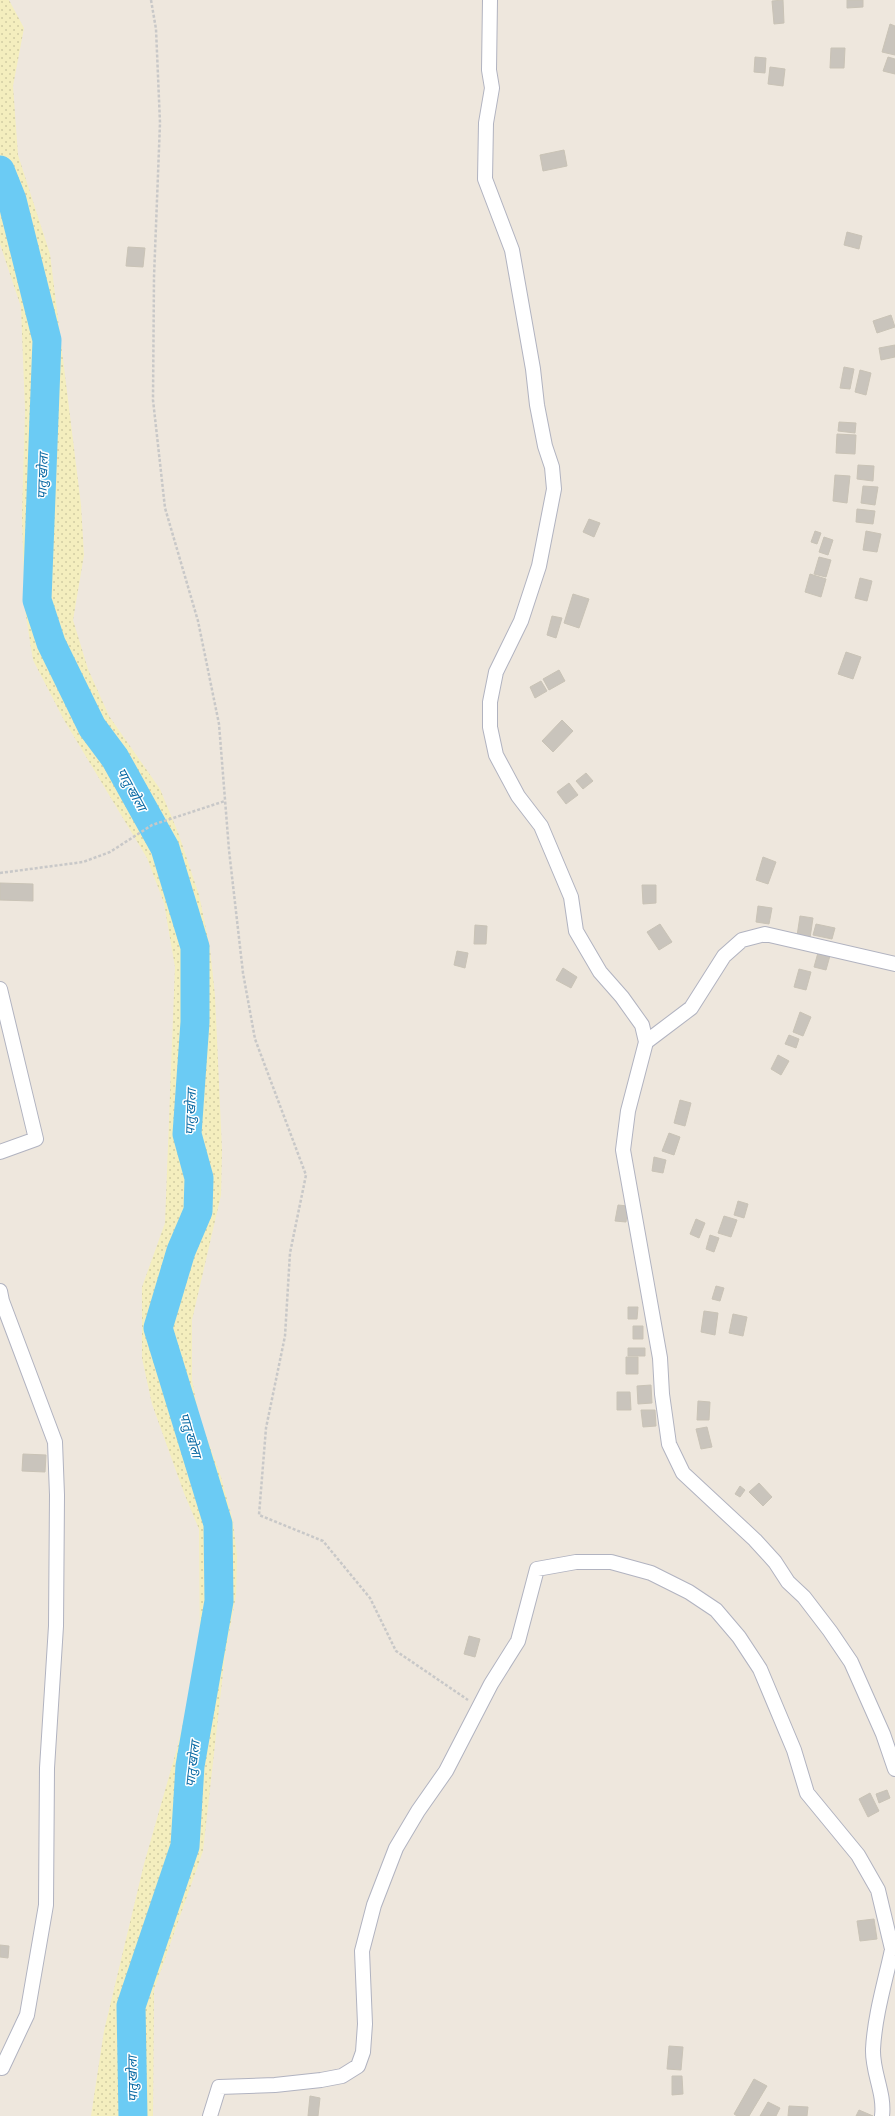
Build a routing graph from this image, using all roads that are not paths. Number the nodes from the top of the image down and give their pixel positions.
1 (490, 0) edge
2 (895, 964) edge
3 (0, 989) edge
4 (646, 1042) junction
5 (0, 1152) edge
6 (0, 1291) edge
7 (895, 1769) edge
8 (894, 1942) edge
9 (2, 2068) dead end
10 (210, 2116) edge
11 (882, 2116) edge

1 - 4 street
2 - 4 street
3 - 5 street
4 - 7 street
6 - 9 street
8 - 10 street
8 - 11 street

